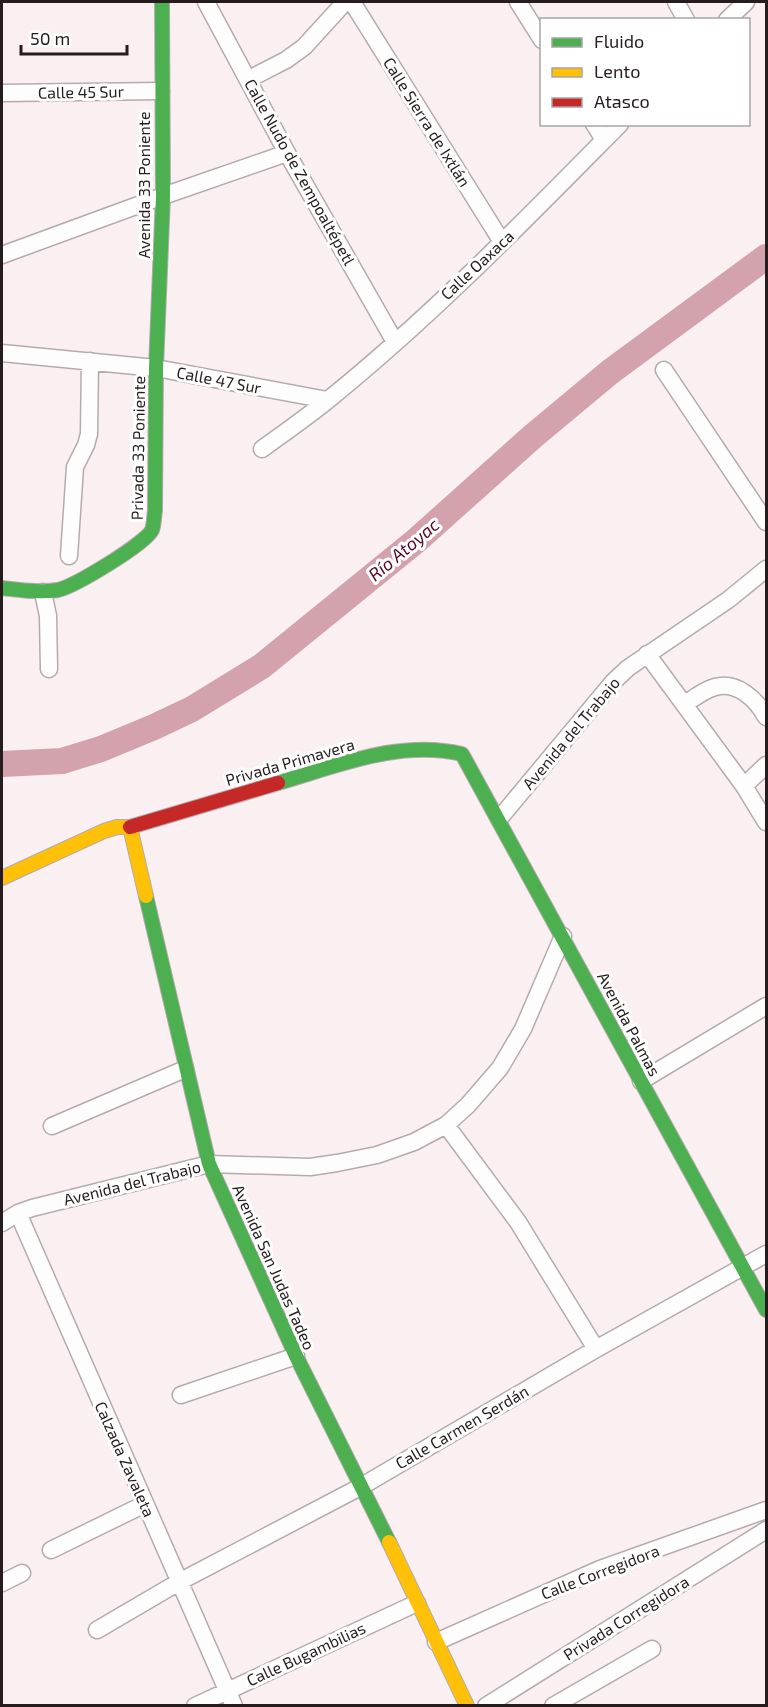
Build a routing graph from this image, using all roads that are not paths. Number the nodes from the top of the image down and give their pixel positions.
1 (162, 2) edge
2 (206, 2) edge
3 (345, 2) edge
4 (352, 2) edge
5 (518, 2) edge
6 (676, 2) edge
7 (746, 2) edge
8 (685, 18) edge
9 (729, 18) edge
10 (540, 37) edge
11 (249, 79) junction
12 (161, 92) junction
13 (2, 93) edge
14 (595, 126) edge
15 (618, 126) edge
16 (604, 140) junction
17 (287, 153) junction
18 (163, 196) junction
19 (502, 242) junction
20 (2, 255) edge
21 (395, 342) junction
22 (2, 353) edge
23 (90, 362) junction
24 (156, 368) junction
25 (664, 370) dead end
26 (327, 400) junction
27 (262, 449) dead end
28 (766, 522) edge
29 (69, 556) dead end
30 (766, 569) edge
31 (2, 588) edge
32 (43, 592) junction
33 (647, 654) junction
34 (49, 669) dead end
35 (685, 704) junction
36 (766, 717) edge
37 (462, 754) joint
38 (766, 765) edge
39 (744, 786) junction
40 (499, 819) junction
41 (766, 822) edge
42 (123, 827) junction
43 (2, 878) edge
44 (563, 936) junction
45 (766, 1006) edge
46 (185, 1069) junction
47 (641, 1081) junction
48 (446, 1125) junction
49 (52, 1126) dead end
50 (209, 1164) junction
51 (18, 1213) junction
52 (2, 1223) edge
53 (766, 1254) edge
54 (743, 1267) junction
55 (766, 1310) edge
56 (597, 1349) junction
57 (296, 1356) junction
58 (181, 1395) dead end
59 (362, 1486) junction
60 (145, 1504) junction
61 (766, 1510) edge
62 (766, 1530) edge
63 (51, 1550) dead end
64 (22, 1573) dead end
65 (179, 1582) junction
66 (2, 1583) edge
67 (417, 1603) junction
68 (97, 1630) dead end
69 (436, 1642) junction
70 (652, 1649) dead end
71 (230, 1698) edge
72 (195, 1706) edge
73 (467, 1706) edge
74 (486, 1706) edge
75 (553, 1706) edge

1 - 12 street, Avenida 33 Poniente
2 - 11 street, Calle Nudo de Zempoaltépetl
3 - 11 street
4 - 19 street, Calle Sierra de Ixtlán
5 - 10 street
6 - 8 street
7 - 9 street
11 - 17 street, Calle Nudo de Zempoaltépetl
12 - 13 street, Calle 45 Sur
12 - 18 street, Avenida 33 Poniente
14 - 16 street
15 - 16 street, Calle Oaxaca
16 - 19 street, Calle Oaxaca
17 - 18 street
17 - 21 street, Calle Nudo de Zempoaltépetl
18 - 20 street
18 - 24 street, Avenida 33 Poniente
19 - 21 street, Calle Oaxaca
21 - 26 street, Calle Oaxaca
22 - 23 street, Calle 47 Sur
23 - 24 street, Calle 47 Sur
23 - 29 street
24 - 26 street, Calle 47 Sur
24 - 32 street, Privada 33 Poniente
25 - 28 street
26 - 27 street, Calle Oaxaca
30 - 33 street, Avenida del Trabajo
31 - 32 street
32 - 34 street
33 - 35 street
33 - 40 street, Avenida del Trabajo
35 - 36 street
35 - 39 street
37 - 40 street, Avenida Palmas
37 - 42 street, Privada Primavera
38 - 39 street
39 - 41 street
40 - 44 street, Avenida Palmas
42 - 43 street, Privada Primavera
42 - 46 street, Avenida San Judas Tadeo
44 - 47 street, Avenida Palmas
44 - 48 street, Avenida del Trabajo
45 - 47 street
46 - 49 street
46 - 50 street, Avenida San Judas Tadeo
47 - 54 street, Avenida Palmas
48 - 50 street, Avenida del Trabajo
48 - 56 street
50 - 51 street, Avenida del Trabajo
50 - 57 street, Avenida San Judas Tadeo
51 - 52 street, Avenida del Trabajo
51 - 60 street, Calzada Zavaleta
53 - 54 street, Calle Carmen Serdán
54 - 55 street, Avenida Palmas
54 - 56 street, Calle Carmen Serdán
56 - 59 street, Calle Carmen Serdán
57 - 58 street
57 - 59 street, Avenida San Judas Tadeo
59 - 65 street, Calle Carmen Serdán
59 - 67 street, Avenida San Judas Tadeo
60 - 63 street
60 - 65 street, Calzada Zavaleta
61 - 69 street, Calle Corregidora
62 - 74 street, Privada Corregidora
64 - 66 street
65 - 68 street, Calle Carmen Serdán
65 - 71 street, Calzada Zavaleta
67 - 69 street, Avenida San Judas Tadeo
67 - 71 street, Calle Bugambilias
69 - 73 street, Avenida San Judas Tadeo
70 - 75 street
71 - 72 street, Calle Bugambilias

